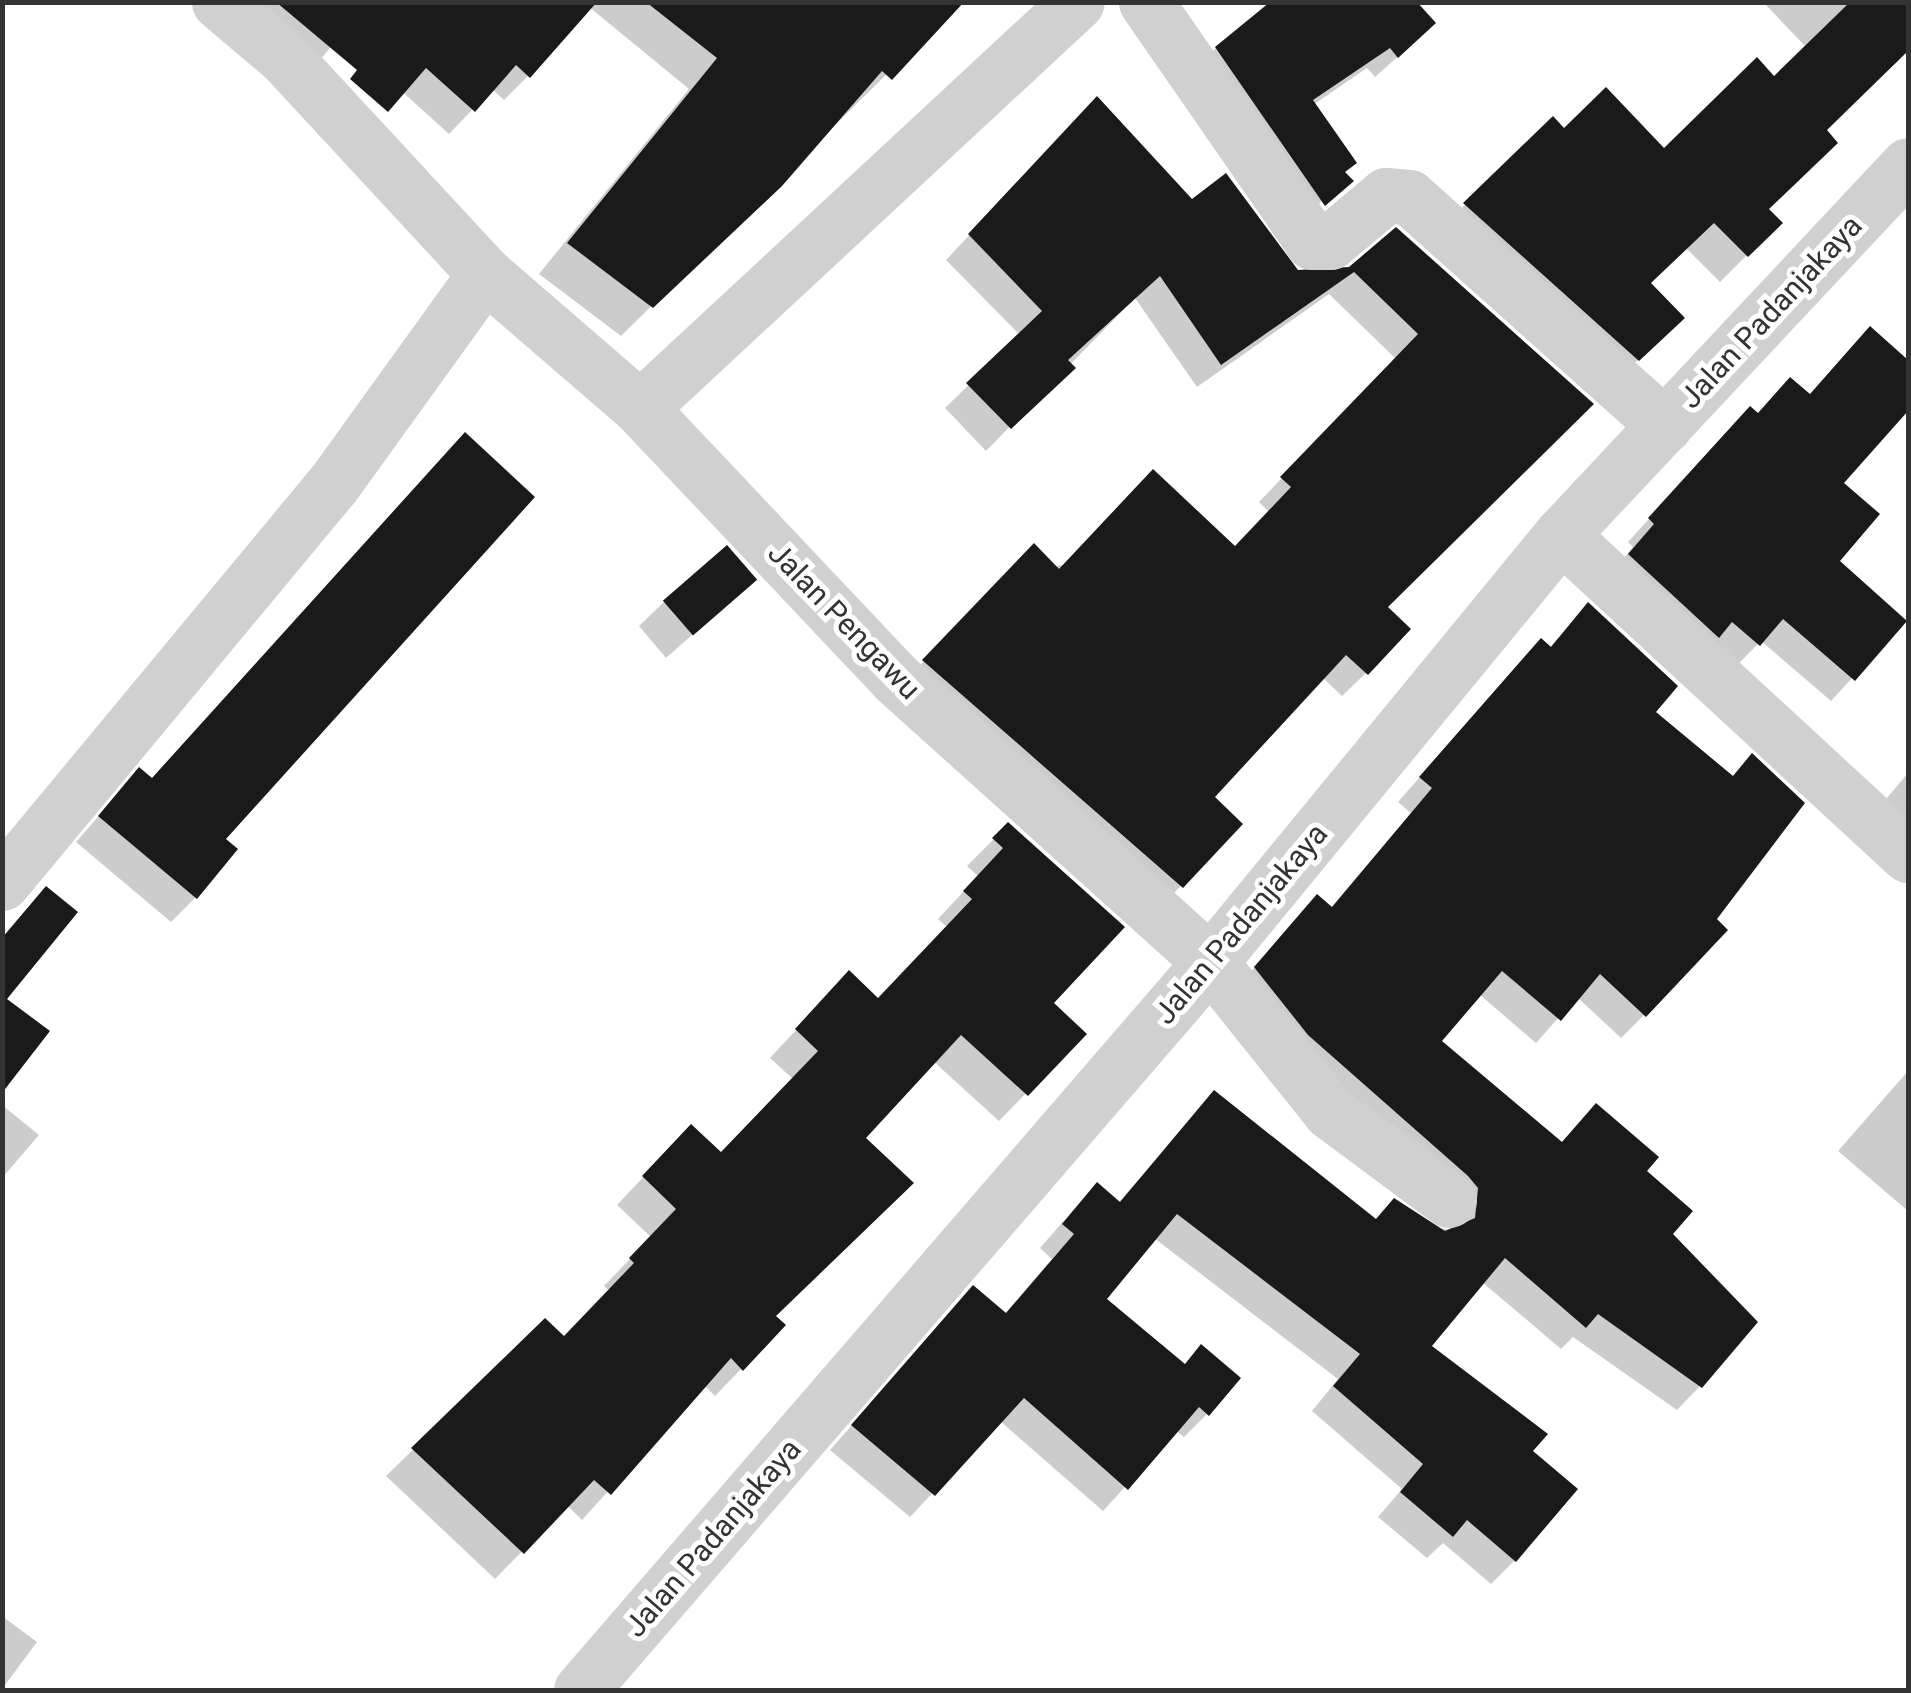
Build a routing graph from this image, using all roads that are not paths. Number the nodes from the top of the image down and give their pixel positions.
1 (219, 2) edge
2 (1077, 2) edge
3 (1146, 2) edge
4 (1908, 165) edge
5 (485, 274) junction
6 (640, 408) junction
7 (1665, 426) junction
8 (1561, 535) junction
9 (1908, 855) edge
10 (2, 883) edge
11 (1210, 962) junction
12 (1449, 1200) dead end
13 (581, 1690) edge

1 - 5 street, Jalan Pengawu
2 - 6 street
3 - 7 street
4 - 7 street, Jalan Padanjakaya
5 - 6 street, Jalan Pengawu
5 - 10 street
6 - 11 street, Jalan Pengawu
7 - 8 street, Jalan Padanjakaya
8 - 9 street
8 - 11 street, Jalan Padanjakaya
11 - 12 street, Jalan Pengawu
11 - 13 street, Jalan Padanjakaya

